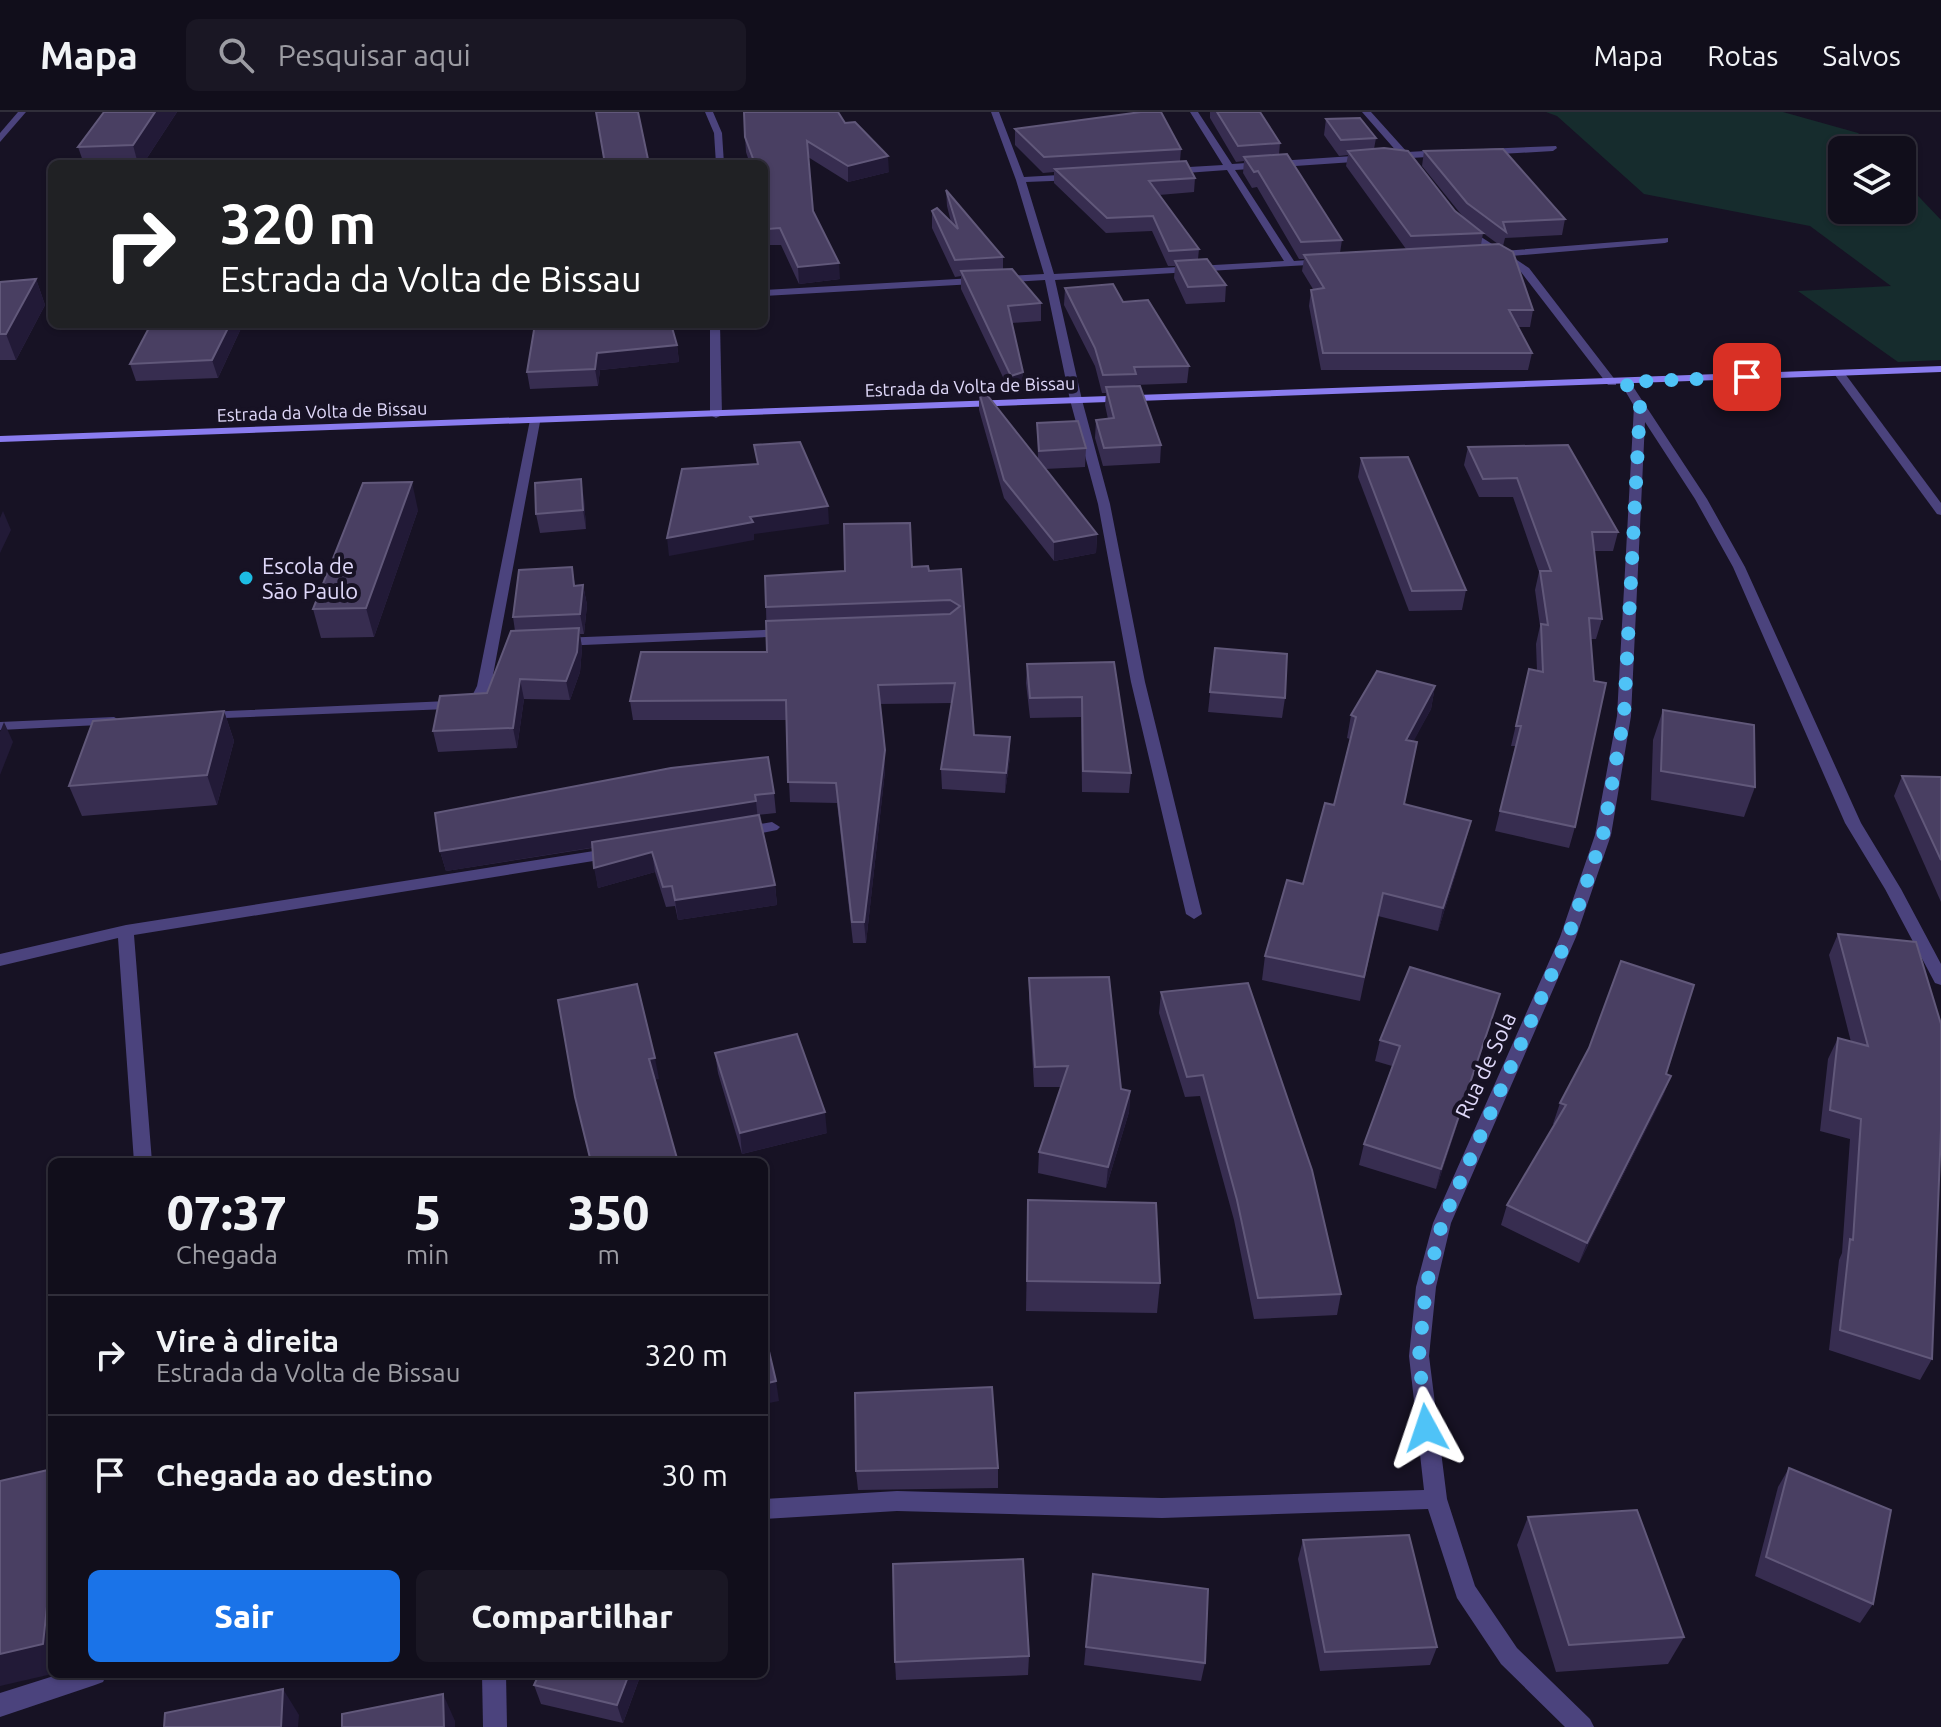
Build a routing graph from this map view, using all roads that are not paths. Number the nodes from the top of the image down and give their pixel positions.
1 (22, 112) edge
2 (709, 112) edge
3 (995, 112) edge
4 (1194, 112) edge
5 (1366, 112) edge
6 (0, 139) edge
7 (1553, 148) dead end
8 (1465, 152) edge
9 (1450, 153) edge
10 (720, 160) edge
11 (1408, 160) junction
12 (1230, 168) junction
13 (1155, 172) edge
14 (1096, 176) edge
15 (1021, 180) junction
16 (1457, 224) edge
17 (1665, 240) dead end
18 (1503, 254) junction
19 (1487, 255) edge
20 (1328, 262) edge
21 (1291, 264) junction
22 (1050, 278) junction
23 (768, 293) edge
24 (715, 328) edge
25 (1941, 369) edge
26 (1839, 373) junction
27 (1619, 382) junction
28 (1076, 400) junction
29 (1640, 406) junction
30 (716, 415) junction
31 (534, 422) junction
32 (0, 439) edge
33 (1941, 511) edge
34 (808, 632) edge
35 (540, 642) edge
36 (492, 644) junction
37 (508, 644) edge
38 (193, 717) edge
39 (129, 720) edge
40 (0, 726) edge
41 (772, 827) dead end
42 (725, 835) edge
43 (630, 850) edge
44 (1194, 914) dead end
45 (126, 931) junction
46 (0, 960) edge
47 (1941, 979) edge
48 (143, 1158) edge
49 (1436, 1499) junction
50 (768, 1509) edge
51 (83, 1678) edge
52 (494, 1678) edge
53 (0, 1705) edge
54 (495, 1727) edge
55 (1582, 1727) edge

1 - 6 street
2 - 10 street
3 - 15 street
4 - 12 street
5 - 11 street
7 - 8 street
9 - 11 street
11 - 12 street
12 - 13 street
12 - 21 street
14 - 15 street
15 - 22 street
16 - 18 street
17 - 18 street
18 - 19 street
18 - 27 street
20 - 21 street
21 - 22 street
22 - 23 street
22 - 28 street
24 - 30 street
25 - 26 main road, Estrada da Volta de Bissau
26 - 27 main road, Estrada da Volta de Bissau
26 - 33 street
27 - 28 main road, Estrada da Volta de Bissau
27 - 29 street
28 - 30 main road, Estrada da Volta de Bissau
28 - 44 street
29 - 47 street
29 - 49 street, Rua de Sola
30 - 31 main road, Estrada da Volta de Bissau
31 - 32 main road, Estrada da Volta de Bissau
31 - 36 street
34 - 35 street
36 - 37 street
36 - 38 street
39 - 40 street
41 - 42 street
43 - 45 street
45 - 46 street
45 - 48 street
49 - 50 street
49 - 55 street, Rua de Sola
51 - 53 street
52 - 54 street

